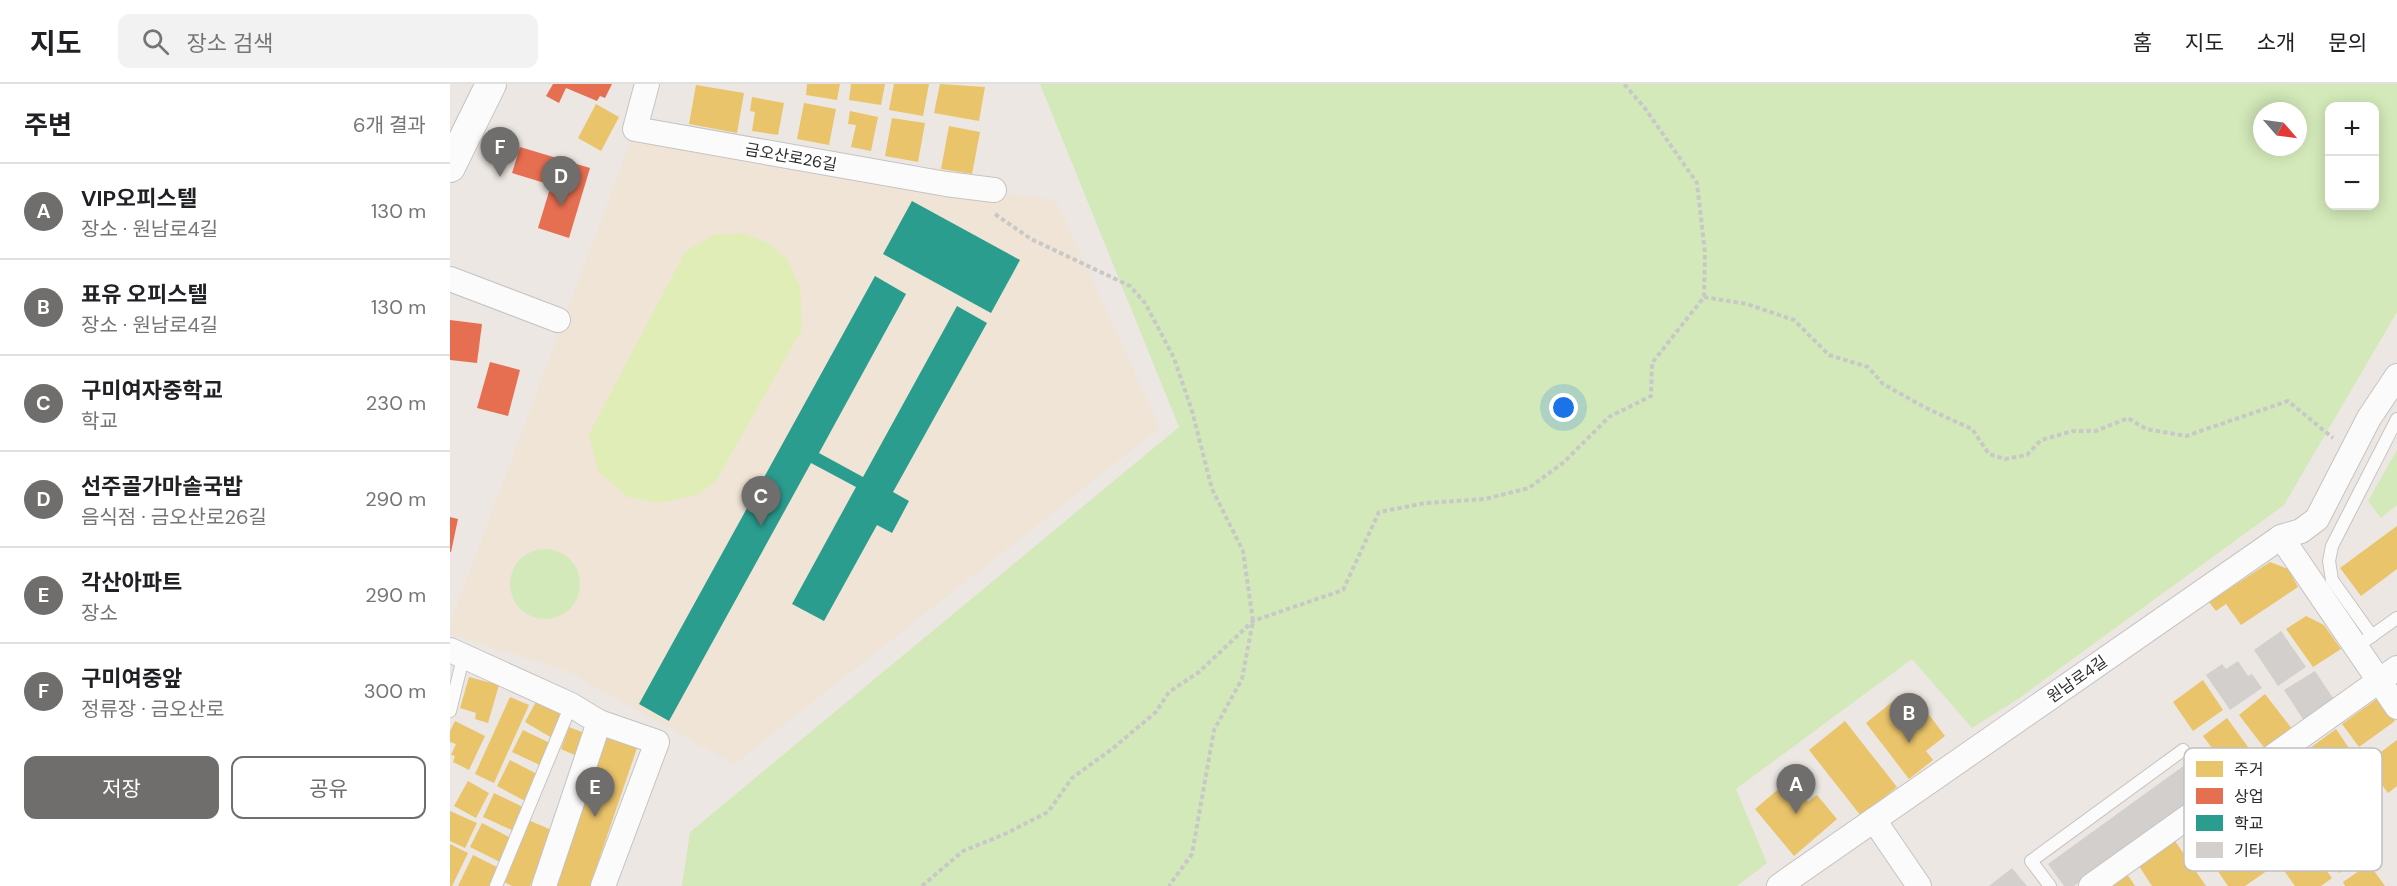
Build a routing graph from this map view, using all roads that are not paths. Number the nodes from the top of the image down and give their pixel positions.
1 (491, 84) edge
2 (647, 84) edge
3 (450, 167) edge
4 (992, 200) road end
5 (450, 279) edge
6 (558, 320) dead end
7 (2397, 376) edge
8 (2397, 419) edge
9 (2281, 537) junction
10 (2397, 618) edge
11 (2364, 641) junction
12 (457, 652) edge
13 (2388, 675) edge
14 (571, 705) junction
15 (2397, 707) edge
16 (450, 711) edge
17 (599, 722) junction
18 (2285, 748) edge
19 (2183, 750) dead end
20 (1874, 820) junction
21 (2184, 820) edge
22 (496, 886) edge
23 (544, 886) edge
24 (603, 886) edge
25 (1779, 886) edge
26 (1919, 886) edge
27 (2050, 886) edge
28 (2091, 886) edge

1 - 3 street
2 - 4 street, 금오산로26길
5 - 6 street
7 - 9 street, 원남로4길
8 - 11 lane
9 - 11 street
9 - 20 street, 원남로4길
10 - 11 lane
11 - 13 street
12 - 14 street
12 - 16 lane
13 - 15 street
13 - 18 street
14 - 17 street
14 - 22 lane
17 - 23 street
17 - 24 street
19 - 27 lane
20 - 25 street, 원남로4길
20 - 26 street
21 - 28 street

